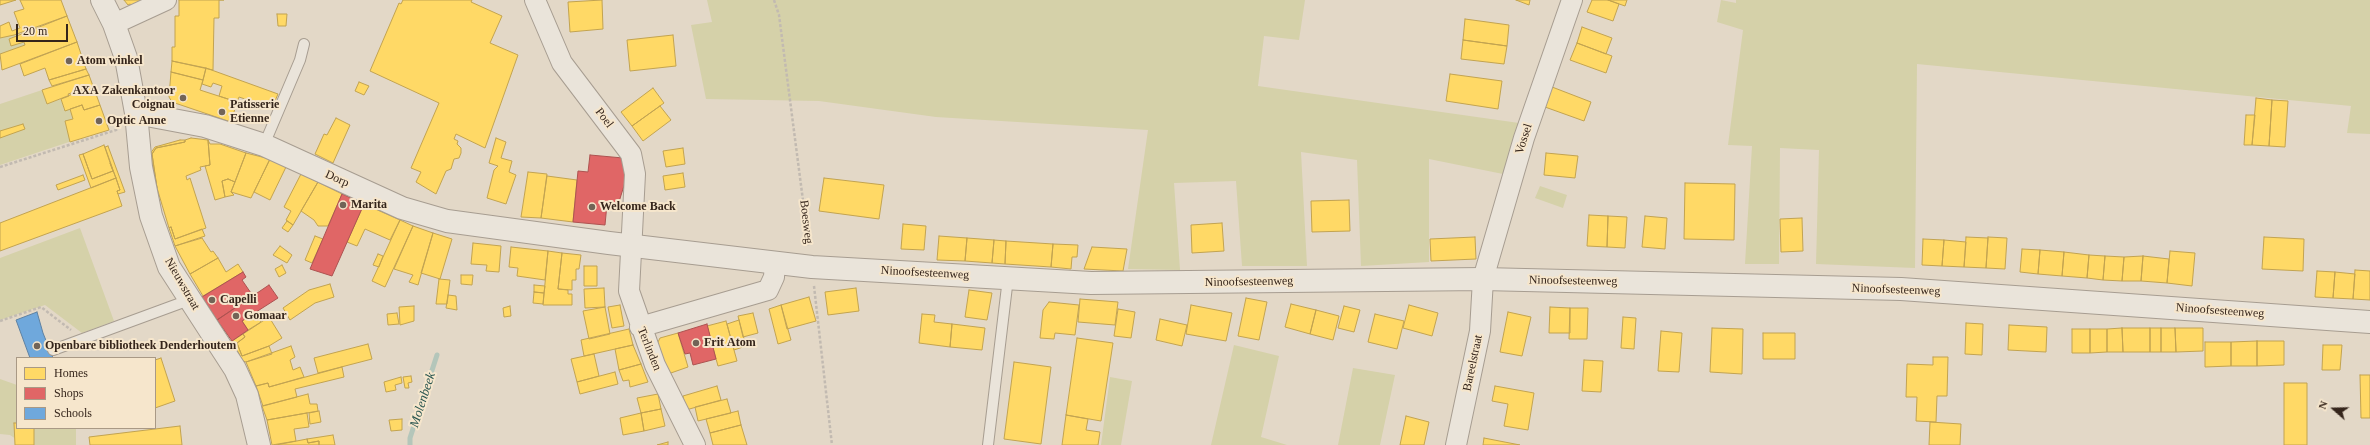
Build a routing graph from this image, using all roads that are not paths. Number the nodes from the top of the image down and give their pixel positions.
1 (102, 0) edge
2 (166, 0) edge
3 (535, 0) edge
4 (1572, 0) edge
5 (114, 24) junction
6 (304, 44) dead end
7 (136, 118) junction
8 (264, 145) junction
9 (632, 246) junction
10 (775, 262) junction
11 (1008, 278) junction
12 (1483, 280) junction
13 (189, 300) junction
14 (2370, 322) edge
15 (640, 327) junction
16 (53, 350) dead end
17 (260, 445) edge
18 (694, 445) edge
19 (988, 445) edge
20 (1456, 445) edge

1 - 5 street
2 - 5 street
3 - 9 street, Poel
4 - 12 street, Vossel
5 - 7 street
6 - 8 lane
7 - 8 street, Dorp
7 - 13 street, Nieuwstraat
8 - 9 street, Dorp
9 - 10 street, Ninoofsesteenweg
9 - 15 street, Terlinden
10 - 11 street, Ninoofsesteenweg
10 - 15 street
11 - 12 street, Ninoofsesteenweg
11 - 19 lane
12 - 14 street, Ninoofsesteenweg
12 - 20 street, Bareelstraat
13 - 16 lane
13 - 17 street, Nieuwstraat
15 - 18 street, Terlinden

